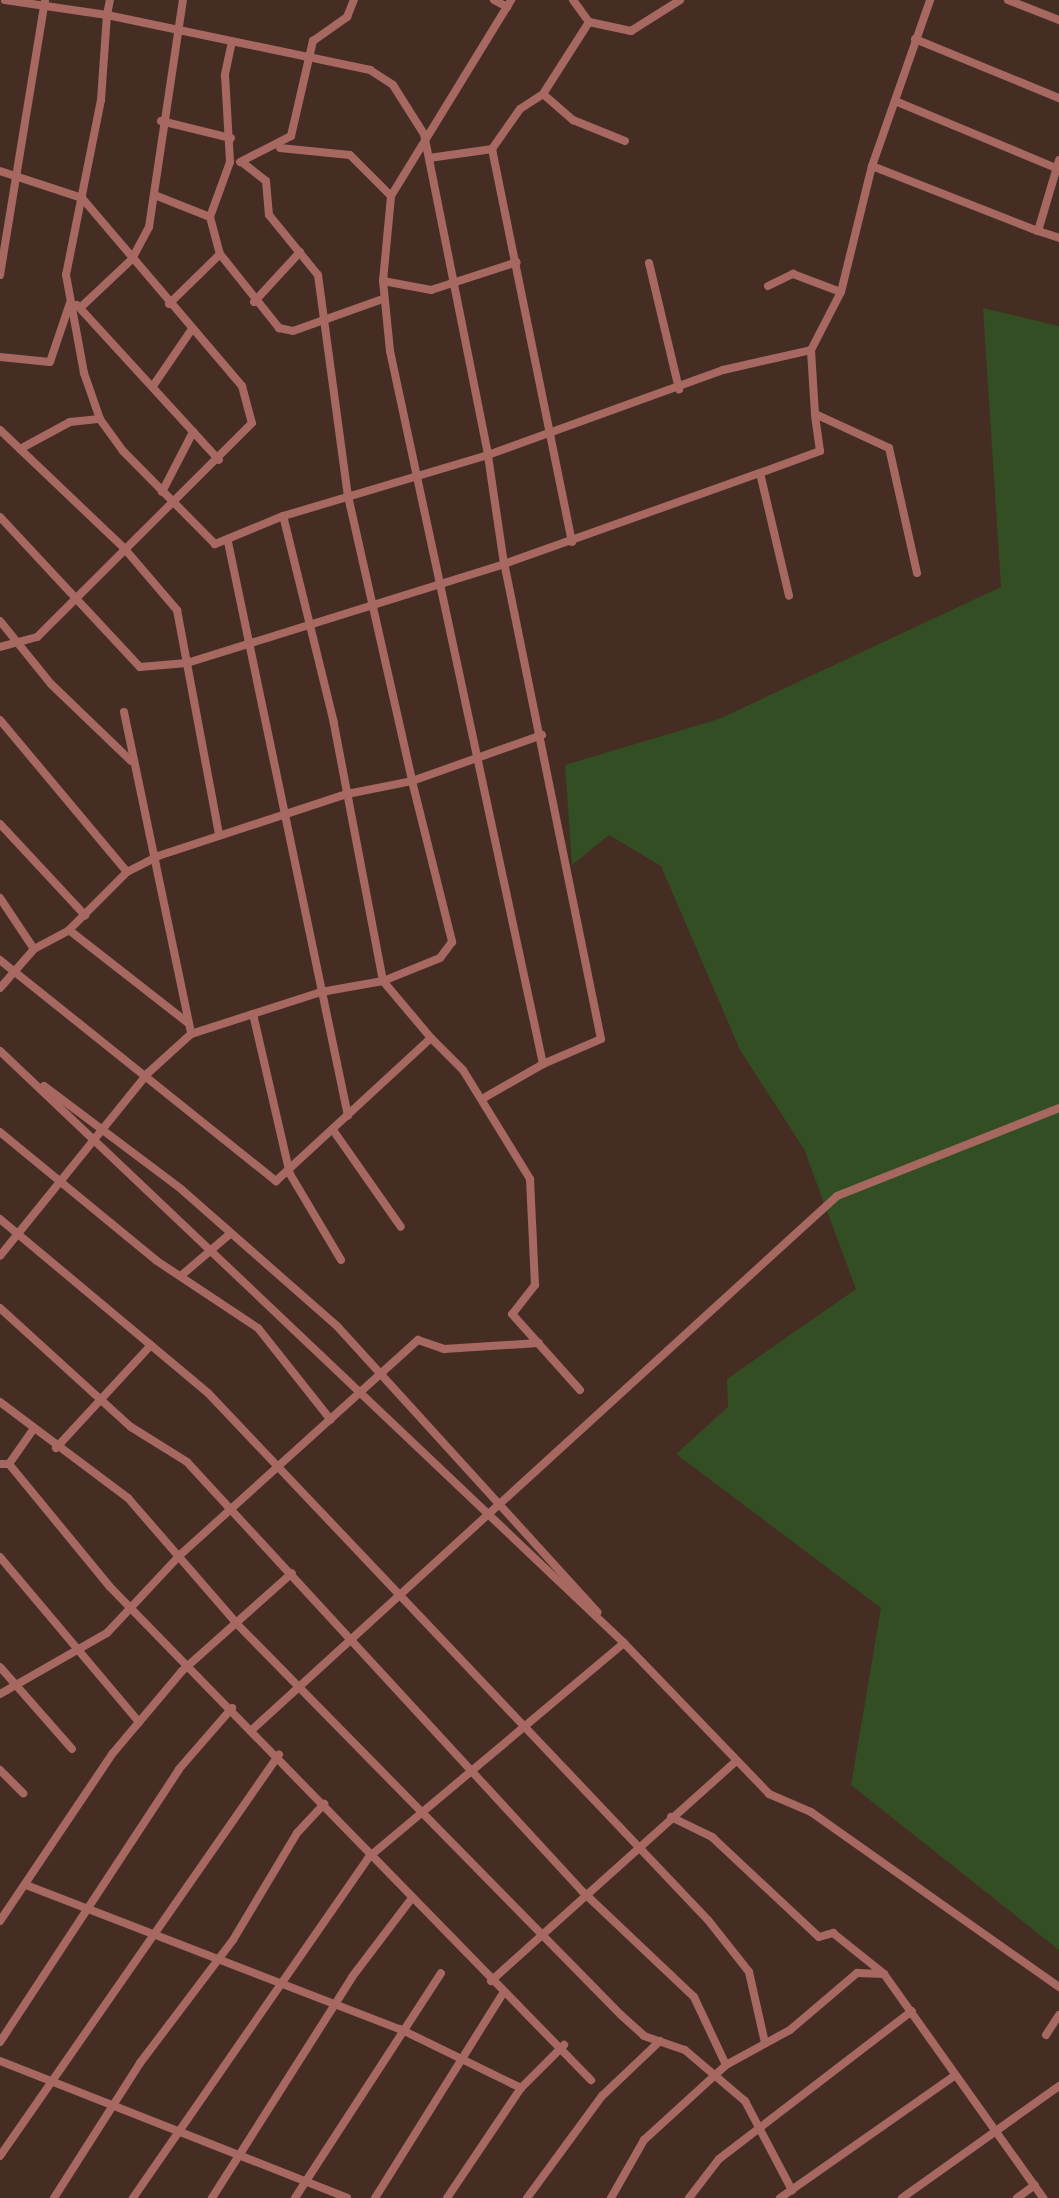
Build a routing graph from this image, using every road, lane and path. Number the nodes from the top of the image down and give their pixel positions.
1 (5, 0) edge
2 (45, 0) edge
3 (110, 0) edge
4 (183, 0) edge
5 (354, 0) edge
6 (494, 0) edge
7 (573, 0) edge
8 (680, 0) edge
9 (930, 0) edge
10 (1008, 0) edge
11 (509, 3) edge
12 (46, 10) junction
13 (107, 15) junction
14 (1059, 20) edge
15 (589, 22) junction
16 (173, 32) junction
17 (915, 39) junction
18 (231, 46) junction
19 (309, 58) junction
20 (543, 94) junction
21 (1059, 98) edge
22 (895, 101) junction
23 (161, 121) junction
24 (231, 138) junction
25 (424, 140) junction
26 (625, 141) dead end
27 (280, 148) junction
28 (492, 149) junction
29 (429, 158) junction
30 (230, 162) junction
31 (243, 163) junction
32 (1058, 164) edge
33 (872, 166) junction
34 (0, 171) edge
35 (16, 175) junction
36 (157, 196) junction
37 (391, 196) junction
38 (82, 198) junction
39 (210, 217) junction
40 (1038, 231) junction
41 (1059, 238) edge
42 (300, 252) junction
43 (220, 254) junction
44 (132, 259) junction
45 (517, 262) junction
46 (649, 263) dead end
47 (0, 275) edge
48 (383, 281) junction
49 (452, 282) junction
50 (768, 286) dead end
51 (841, 292) junction
52 (71, 299) junction
53 (383, 299) junction
54 (254, 302) junction
55 (169, 304) junction
56 (80, 308) junction
57 (321, 323) junction
58 (192, 329) junction
59 (811, 350) junction
60 (0, 357) edge
61 (153, 386) junction
62 (679, 389) junction
63 (815, 414) junction
64 (100, 419) junction
65 (0, 430) edge
66 (549, 430) junction
67 (193, 432) junction
68 (20, 449) junction
69 (488, 455) junction
70 (219, 460) junction
71 (418, 473) junction
72 (760, 473) junction
73 (162, 492) junction
74 (348, 496) junction
75 (170, 502) junction
76 (283, 516) junction
77 (0, 517) edge
78 (228, 542) junction
79 (572, 542) junction
80 (124, 548) junction
81 (504, 564) junction
82 (917, 573) dead end
83 (440, 587) junction
84 (789, 596) dead end
85 (72, 598) junction
86 (374, 607) junction
87 (0, 621) edge
88 (311, 627) junction
89 (17, 644) junction
90 (249, 646) junction
91 (0, 647) edge
92 (183, 663) junction
93 (124, 712) dead end
94 (0, 720) edge
95 (542, 735) junction
96 (479, 757) junction
97 (135, 764) junction
98 (412, 781) junction
99 (347, 794) junction
100 (284, 816) junction
101 (0, 824) edge
102 (219, 835) junction
103 (158, 856) junction
104 (127, 872) junction
105 (0, 898) edge
106 (85, 915) junction
107 (69, 930) junction
108 (34, 949) junction
109 (0, 960) edge
110 (13, 972) junction
111 (383, 981) junction
112 (0, 988) edge
113 (321, 992) junction
114 (253, 1014) junction
115 (188, 1023) junction
116 (191, 1034) junction
117 (431, 1038) junction
118 (0, 1051) edge
119 (543, 1064) junction
120 (148, 1073) junction
121 (482, 1099) junction
122 (1059, 1108) edge
123 (348, 1116) junction
124 (333, 1130) junction
125 (102, 1131) junction
126 (0, 1132) edge
127 (290, 1174) junction
128 (59, 1183) junction
129 (0, 1219) edge
130 (401, 1227) dead end
131 (231, 1233) junction
132 (19, 1236) junction
133 (0, 1256) edge
134 (341, 1260) dead end
135 (183, 1274) junction
136 (0, 1308) edge
137 (539, 1343) junction
138 (151, 1345) junction
139 (382, 1371) junction
140 (580, 1390) dead end
141 (102, 1401) junction
142 (0, 1402) edge
143 (331, 1420) junction
144 (32, 1431) junction
145 (56, 1448) junction
146 (5, 1464) edge
147 (279, 1468) junction
148 (504, 1502) junction
149 (230, 1511) junction
150 (180, 1555) junction
151 (0, 1557) edge
152 (292, 1573) junction
153 (399, 1591) junction
154 (131, 1607) junction
155 (237, 1624) junction
156 (351, 1636) junction
157 (624, 1643) junction
158 (80, 1649) junction
159 (190, 1665) junction
160 (0, 1667) edge
161 (300, 1684) junction
162 (16, 1687) junction
163 (0, 1694) edge
164 (232, 1708) junction
165 (139, 1722) junction
166 (521, 1724) junction
167 (254, 1728) junction
168 (72, 1749) dead end
169 (279, 1755) junction
170 (736, 1761) junction
171 (473, 1769) junction
172 (0, 1770) edge
173 (23, 1793) dead end
174 (324, 1804) junction
175 (422, 1813) junction
176 (671, 1817) junction
177 (633, 1849) junction
178 (369, 1857) junction
179 (26, 1885) junction
180 (590, 1896) junction
181 (412, 1898) junction
182 (86, 1911) junction
183 (0, 1921) edge
184 (153, 1932) junction
185 (539, 1937) junction
186 (221, 1959) junction
187 (441, 1973) dead end
188 (884, 1974) junction
189 (491, 1981) junction
190 (277, 1982) junction
191 (1059, 1987) edge
192 (502, 1995) junction
193 (335, 2006) junction
194 (912, 2011) junction
195 (1059, 2015) edge
196 (400, 2029) junction
197 (1046, 2035) dead end
198 (660, 2041) junction
199 (0, 2042) edge
200 (765, 2043) junction
201 (564, 2045) junction
202 (464, 2056) junction
203 (0, 2061) edge
204 (726, 2065) junction
205 (717, 2074) junction
206 (954, 2076) junction
207 (53, 2079) junction
208 (591, 2080) dead end
209 (1059, 2086) edge
210 (521, 2088) junction
211 (116, 2103) junction
212 (761, 2129) junction
213 (177, 2130) junction
214 (997, 2136) junction
215 (0, 2156) edge
216 (236, 2158) junction
217 (306, 2181) junction
218 (1035, 2185) junction
219 (792, 2190) junction
220 (54, 2198) edge
221 (133, 2198) edge
222 (212, 2198) edge
223 (295, 2198) edge
224 (347, 2198) edge
225 (375, 2198) edge
226 (447, 2198) edge
227 (527, 2198) edge
228 (611, 2198) edge
229 (689, 2198) edge
230 (780, 2198) edge
231 (902, 2198) edge
232 (1017, 2198) edge
233 (1043, 2198) edge

1 - 12 street
2 - 12 street
3 - 13 street
4 - 16 street
5 - 19 street
6 - 11 street
7 - 15 street
8 - 15 street
9 - 17 street
10 - 14 street
11 - 25 street
12 - 13 street
12 - 35 street
13 - 16 street
13 - 38 street
15 - 20 street
16 - 18 street
16 - 23 street
17 - 21 street
17 - 22 street
18 - 19 street
18 - 24 street
19 - 25 street
19 - 27 street
20 - 26 street
20 - 28 street
22 - 32 street
22 - 33 street
23 - 24 street
23 - 36 street
24 - 30 street
25 - 29 street
25 - 37 street
27 - 31 street
27 - 37 street
28 - 29 street
28 - 45 street
29 - 49 street
30 - 31 street
30 - 39 street
31 - 42 street
32 - 40 street
33 - 40 street
33 - 51 street
34 - 35 street
35 - 38 street
35 - 47 street
36 - 39 street
36 - 44 street
37 - 48 street
38 - 44 street
38 - 52 street
39 - 43 street
40 - 41 street
42 - 54 street
42 - 57 street
43 - 54 street
43 - 55 street
44 - 55 street
44 - 56 street
45 - 49 street
45 - 66 street
46 - 62 street
48 - 49 street
48 - 53 street
49 - 69 street
50 - 51 street
51 - 59 street
52 - 56 street
52 - 60 street
52 - 64 street
53 - 57 street
53 - 71 street
54 - 57 street
55 - 58 street
56 - 61 street
57 - 74 street
58 - 61 street
58 - 70 street
59 - 62 street
59 - 63 street
61 - 67 street
62 - 66 street
63 - 72 street
63 - 82 street
64 - 68 street
64 - 73 street
65 - 68 street
66 - 69 street
66 - 79 street
67 - 70 street
67 - 73 street
68 - 80 street
69 - 71 street
69 - 81 street
70 - 75 street
71 - 74 street
71 - 83 street
72 - 79 street
72 - 84 street
73 - 75 street
74 - 76 street
74 - 86 street
75 - 78 street
75 - 80 street
76 - 78 street
76 - 88 street
77 - 85 street
78 - 90 street
79 - 81 street
80 - 85 street
80 - 92 street
81 - 83 street
81 - 95 street
83 - 86 street
83 - 96 street
85 - 89 street
85 - 92 street
86 - 88 street
86 - 98 street
87 - 89 street
88 - 90 street
88 - 99 street
89 - 91 street
89 - 97 street
90 - 92 street
90 - 100 street
92 - 102 street
93 - 97 street
94 - 104 street
95 - 96 street
95 - 119 street
96 - 98 street
96 - 119 street
97 - 103 street
98 - 99 street
98 - 111 street
99 - 100 street
99 - 111 street
100 - 102 street
100 - 113 street
101 - 106 street
102 - 103 street
103 - 104 street
103 - 115 street
104 - 106 street
105 - 108 street
106 - 107 street
107 - 108 street
107 - 115 street
108 - 110 street
109 - 110 street
110 - 112 street
110 - 120 street
111 - 113 street
111 - 117 street
113 - 114 street
113 - 123 street
114 - 116 street
114 - 127 street
115 - 116 street
116 - 120 street
117 - 121 street
117 - 123 street
118 - 125 street
118 - 157 street
119 - 121 street
120 - 125 street
120 - 127 street
121 - 137 street
122 - 148 street
123 - 124 street
124 - 127 street
124 - 130 street
125 - 128 street
125 - 131 street
126 - 128 street
127 - 134 street
128 - 132 street
128 - 135 street
129 - 132 street
131 - 135 street
131 - 139 street
132 - 133 street
132 - 138 street
135 - 143 street
136 - 141 street
137 - 139 street
137 - 140 street
138 - 141 street
138 - 147 street
139 - 143 street
139 - 148 street
141 - 145 street
141 - 149 street
142 - 144 street
143 - 147 street
144 - 145 street
144 - 146 street
145 - 150 street
146 - 154 street
147 - 149 street
147 - 153 street
148 - 153 street
148 - 157 street
149 - 150 street
149 - 152 street
150 - 154 street
150 - 155 street
151 - 158 street
152 - 155 street
152 - 156 street
153 - 156 street
153 - 166 street
154 - 158 street
154 - 159 street
155 - 159 street
155 - 161 street
156 - 161 street
156 - 171 street
157 - 166 street
157 - 170 street
158 - 162 street
158 - 165 street
159 - 164 street
159 - 165 street
160 - 162 street
161 - 167 street
161 - 175 street
162 - 163 street
162 - 168 street
164 - 167 street
164 - 182 street
165 - 179 street
166 - 171 street
166 - 177 street
167 - 169 street
169 - 174 street
169 - 184 street
170 - 176 street
170 - 191 street
171 - 175 street
171 - 180 street
172 - 173 street
174 - 178 street
174 - 186 street
175 - 178 street
175 - 185 street
176 - 177 street
176 - 188 street
177 - 180 street
177 - 200 street
178 - 181 street
178 - 190 street
179 - 182 street
179 - 183 street
180 - 185 street
180 - 204 street
181 - 189 street
181 - 193 street
182 - 184 street
182 - 199 street
184 - 186 street
184 - 207 street
185 - 189 street
185 - 198 street
186 - 190 street
186 - 211 street
187 - 196 street
188 - 194 street
188 - 200 street
189 - 192 street
190 - 193 street
190 - 213 street
192 - 201 street
192 - 202 street
193 - 196 street
193 - 216 street
194 - 206 street
194 - 212 street
195 - 197 street
196 - 202 street
196 - 217 street
198 - 205 street
198 - 227 street
200 - 204 street
201 - 208 street
201 - 210 street
202 - 210 street
202 - 225 street
203 - 207 street
204 - 205 street
205 - 212 street
205 - 228 street
206 - 214 street
206 - 219 street
207 - 211 street
207 - 215 street
209 - 214 street
210 - 226 street
211 - 213 street
211 - 220 street
212 - 219 street
212 - 229 street
213 - 216 street
213 - 221 street
214 - 218 street
214 - 231 street
216 - 217 street
216 - 222 street
217 - 223 street
217 - 224 street
218 - 232 street
218 - 233 street
219 - 230 street

